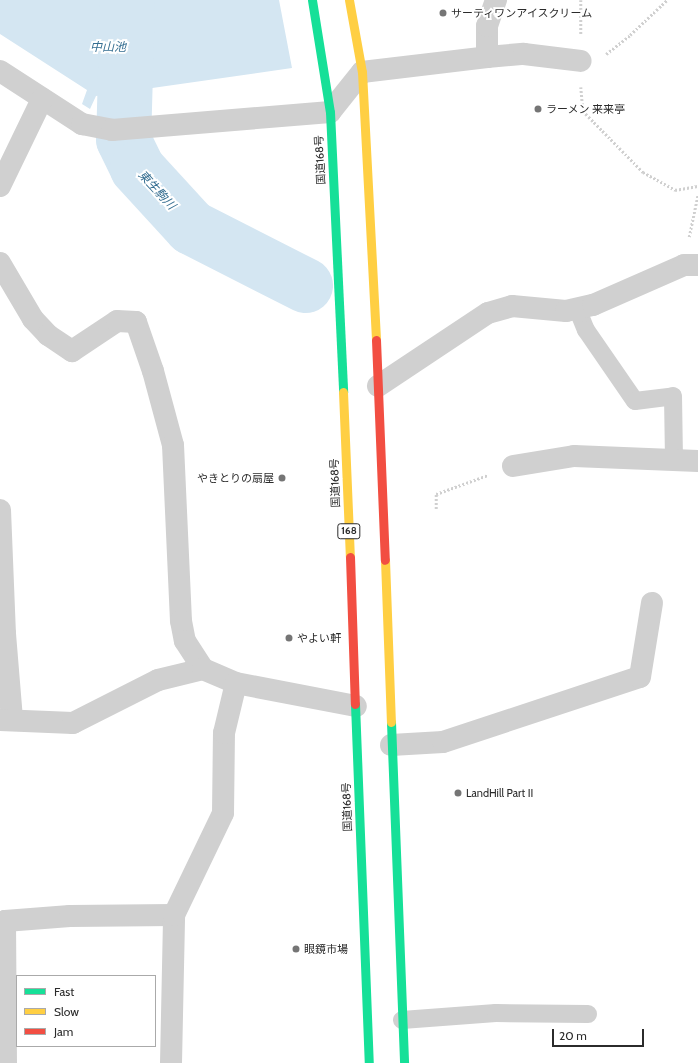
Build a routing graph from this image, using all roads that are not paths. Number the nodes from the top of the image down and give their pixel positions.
1 (312, 0) edge
2 (349, 0) edge
3 (496, 0) edge
4 (487, 57) junction
5 (581, 61) road end
6 (0, 71) edge
7 (362, 72) junction
8 (42, 98) junction
9 (330, 112) junction
10 (0, 184) edge
11 (0, 263) edge
12 (691, 265) edge
13 (577, 308) junction
14 (378, 386) junction
15 (674, 461) junction
16 (698, 461) edge
17 (513, 466) road end
18 (0, 510) edge
19 (652, 604) dead end
20 (2, 635) edge
21 (202, 669) junction
22 (236, 683) junction
23 (356, 706) junction
24 (6, 720) edge
25 (391, 745) junction
26 (174, 915) junction
27 (2, 921) edge
28 (588, 1014) dead end
29 (402, 1020) junction
30 (6, 1063) edge
31 (171, 1063) edge
32 (369, 1063) edge
33 (404, 1063) edge

1 - 9 highway, 国道168号 / 168
2 - 7 highway
3 - 4 street
4 - 5 street
4 - 7 street
6 - 8 street
7 - 9 street
7 - 14 highway
8 - 9 street
8 - 10 street
9 - 23 highway, 国道168号 / 168
11 - 21 street
12 - 13 street
13 - 14 street
13 - 15 lane
14 - 25 highway
15 - 16 street
15 - 17 street
18 - 20 street
19 - 25 street
20 - 24 street
21 - 22 street
21 - 24 street
22 - 23 street
22 - 26 street
23 - 32 highway, 国道168号 / 168
25 - 29 highway
26 - 27 street
26 - 31 street
27 - 30 street
28 - 29 lane
29 - 33 highway

